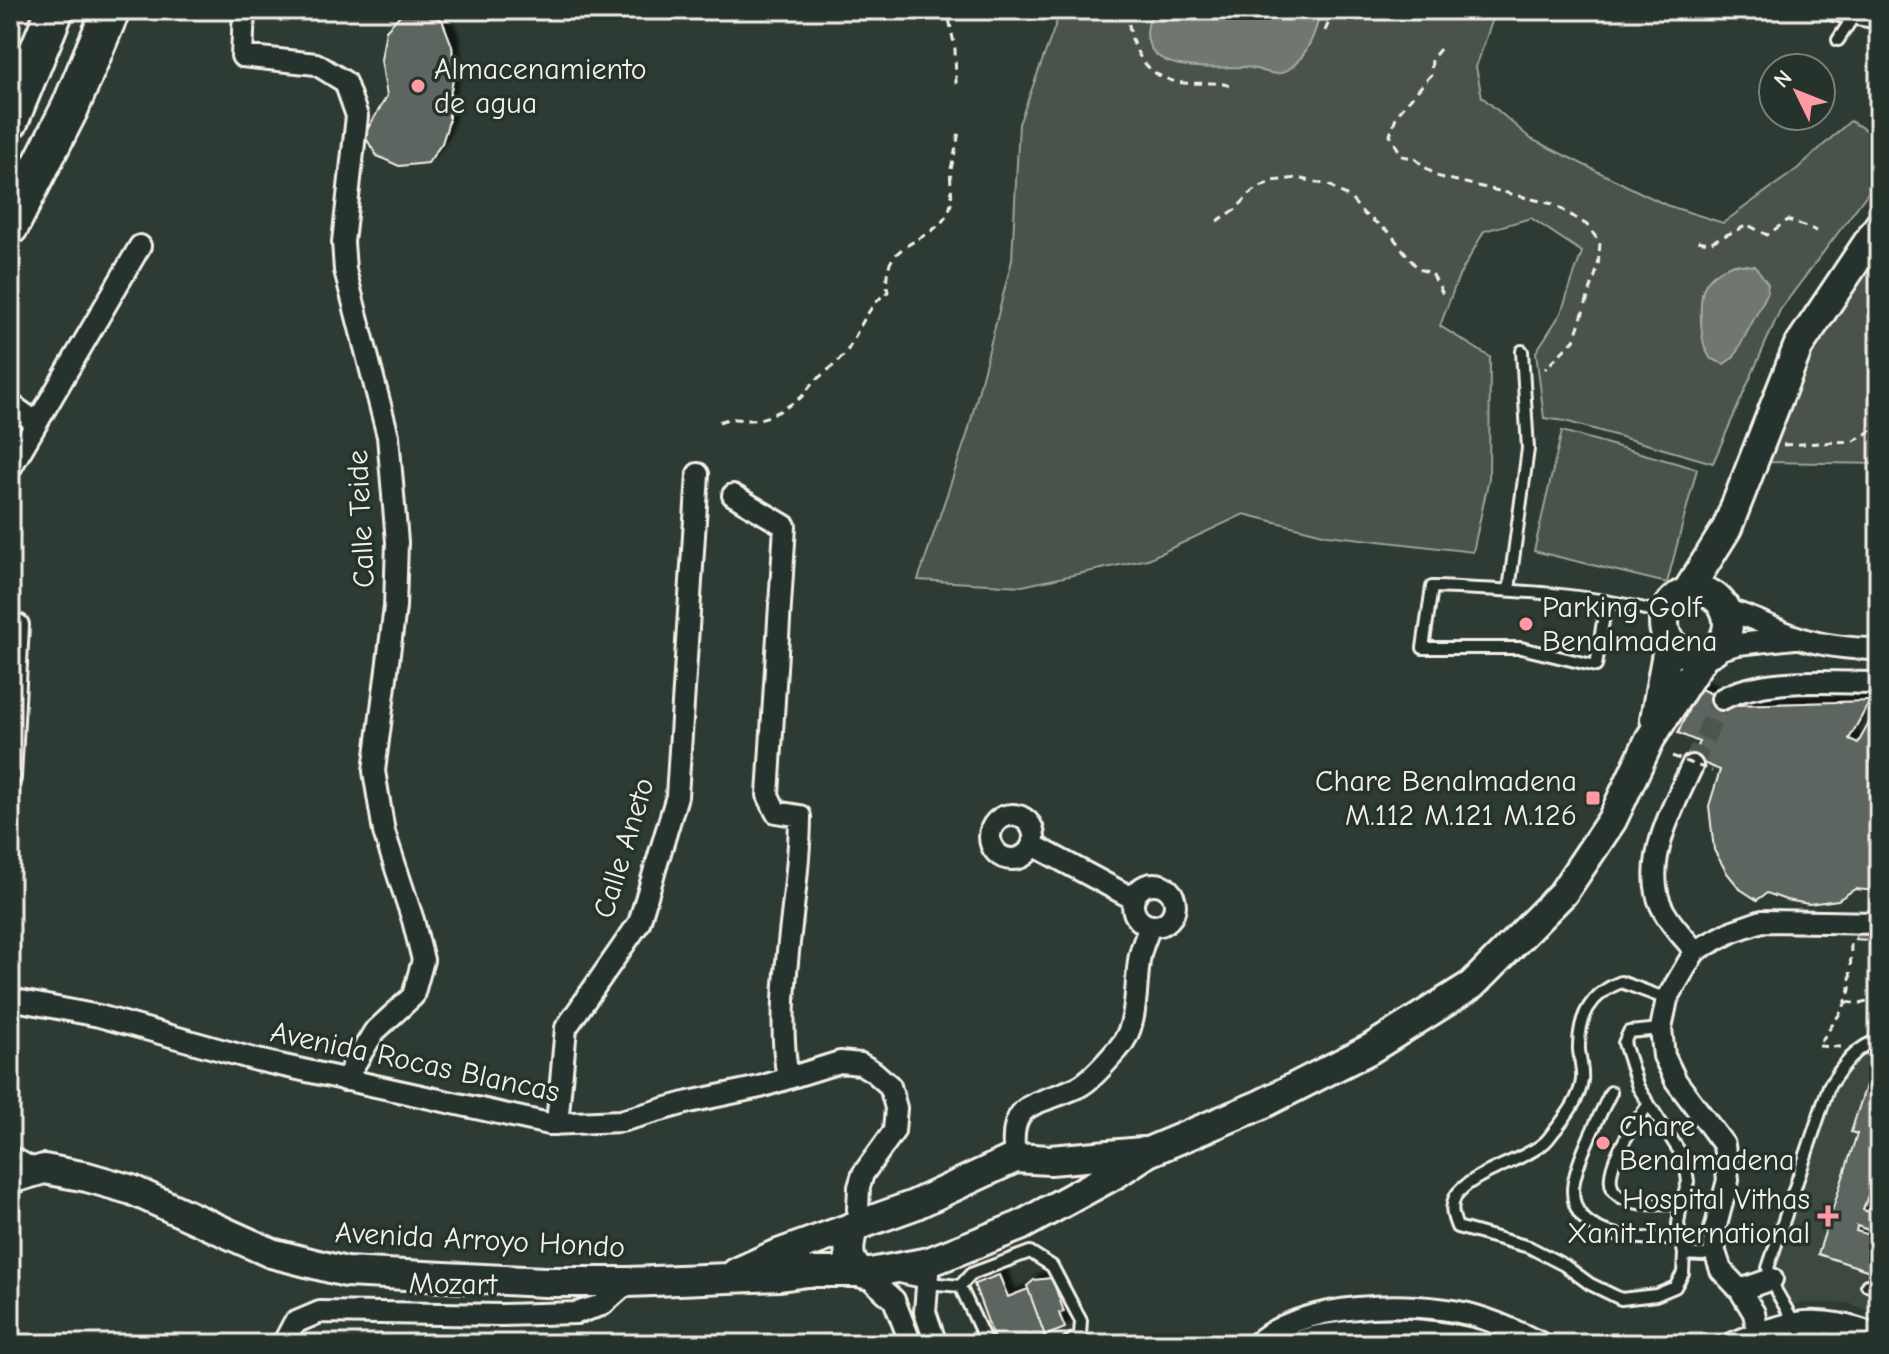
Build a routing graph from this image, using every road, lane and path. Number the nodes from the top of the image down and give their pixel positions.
1 (55, 10) edge
2 (111, 10) edge
3 (244, 10) edge
4 (942, 10) edge
5 (1128, 10) edge
6 (1334, 10) edge
7 (1833, 10) edge
8 (1855, 14) junction
9 (1879, 18) edge
10 (1325, 31) dead end
11 (1838, 40) dead end
12 (1440, 49) dead end
13 (956, 84) dead end
14 (1233, 87) dead end
15 (10, 120) edge
16 (959, 131) dead end
17 (1217, 221) dead end
18 (10, 226) edge
19 (1879, 226) edge
20 (1817, 231) dead end
21 (1698, 241) dead end
22 (140, 246) dead end
23 (1444, 296) dead end
24 (1522, 351) dead end
25 (1545, 369) dead end
26 (10, 404) edge
27 (719, 422) dead end
28 (37, 423) junction
29 (1879, 426) edge
30 (1759, 446) junction
31 (10, 469) edge
32 (698, 474) dead end
33 (733, 495) dead end
34 (1727, 528) junction
35 (10, 566) edge
36 (1509, 590) junction
37 (1687, 592) junction
38 (1606, 602) junction
39 (1724, 607) junction
40 (1664, 614) junction
41 (18, 625) joint
42 (1799, 638) junction
43 (1669, 642) junction
44 (1879, 649) edge
45 (1708, 653) junction
46 (1879, 683) edge
47 (1722, 699) dead end
48 (1650, 739) junction
49 (1672, 756) dead end
50 (1692, 766) tunnel mouth
51 (1712, 771) dead end
52 (10, 778) edge
53 (1033, 845) dead end
54 (1134, 899) junction
55 (1851, 922) junction
56 (1879, 923) edge
57 (1150, 926) junction
58 (1695, 951) junction
59 (1879, 997) edge
60 (10, 999) edge
61 (1667, 999) junction
62 (1846, 1002) junction
63 (1661, 1029) junction
64 (1879, 1040) edge
65 (1854, 1055) junction
66 (788, 1078) junction
67 (345, 1080) junction
68 (1611, 1092) dead end
69 (1649, 1104) junction
70 (557, 1124) junction
71 (10, 1151) edge
72 (1148, 1152) junction
73 (1027, 1159) junction
74 (44, 1169) junction
75 (10, 1179) edge
76 (1681, 1204) junction
77 (1048, 1209) junction
78 (857, 1226) junction
79 (1025, 1239) junction
80 (1680, 1239) junction
81 (1715, 1252) junction
82 (1684, 1254) junction
83 (870, 1273) junction
84 (928, 1273) junction
85 (725, 1278) junction
86 (1772, 1279) junction
87 (628, 1282) junction
88 (1867, 1285) dead end
89 (960, 1286) junction
90 (1879, 1289) edge
91 (1740, 1290) junction
92 (1794, 1322) junction
93 (1758, 1333) junction
94 (1879, 1336) edge
95 (283, 1344) edge
96 (911, 1344) edge
97 (936, 1344) edge
98 (987, 1344) edge
99 (1066, 1344) edge
100 (1256, 1344) edge
101 (1294, 1344) edge
102 (1489, 1344) edge
103 (1542, 1344) edge
104 (1731, 1344) edge
105 (1789, 1344) edge
106 (1835, 1344) edge

1 - 15 highway
2 - 18 highway
3 - 67 street, Calle Teide
4 - 13 path
5 - 14 path
6 - 10 path
7 - 8 street
8 - 9 street
8 - 11 lane
12 - 25 path
16 - 27 path
17 - 23 path
19 - 30 main road
20 - 21 path
22 - 28 street
24 - 36 lane
26 - 28 street
28 - 31 street
29 - 30 path
30 - 34 main road
32 - 70 street, Calle Aneto
33 - 66 street
34 - 37 main road
34 - 39 main road
35 - 41 path
36 - 38 lane
36 - 38 lane
37 - 39 main road
37 - 40 main road
38 - 40 lane
39 - 42 street
39 - 45 main road
40 - 43 main road
41 - 52 street
42 - 44 street
42 - 45 street
43 - 45 main road
43 - 48 main road
45 - 48 main road
46 - 47 street
48 - 72 main road
49 - 51 path, bridge
50 - 58 street
53 - 54 street
54 - 57 street
54 - 57 street
55 - 56 street
55 - 58 street
55 - 62 path
57 - 73 street
58 - 61 street
59 - 62 path
60 - 67 street, Avenida Rocas Blancas
61 - 63 street
61 - 82 lane
62 - 65 path
63 - 69 lane
63 - 81 street
64 - 65 lane
65 - 86 lane
66 - 70 street, Avenida Rocas Blancas
66 - 78 street, Avenida Rocas Blancas
67 - 70 street, Avenida Rocas Blancas
68 - 80 lane
69 - 76 lane
69 - 76 lane
71 - 74 lane
72 - 73 main road
72 - 77 main road
73 - 77 main road
73 - 78 main road, Avenida Arroyo Hondo
74 - 75 main road, Avenida Arroyo Hondo
74 - 87 main road, Avenida Arroyo Hondo
76 - 80 lane
77 - 79 main road, Avenida Arroyo Hondo
78 - 83 main road
78 - 85 main road, Avenida Arroyo Hondo
79 - 84 main road, Avenida Arroyo Hondo
79 - 89 lane
79 - 99 lane
80 - 82 lane
81 - 82 lane
81 - 91 street
83 - 84 main road, Avenida Arroyo Hondo
83 - 85 main road, Avenida Arroyo Hondo
83 - 96 street
84 - 89 lane
84 - 97 street
85 - 87 main road, Avenida Arroyo Hondo
86 - 91 street
86 - 92 lane
87 - 95 street, Mozart
88 - 90 lane
89 - 98 lane
91 - 93 street
92 - 93 street
92 - 94 street
93 - 104 street
100 - 103 street
101 - 102 street
105 - 106 street

